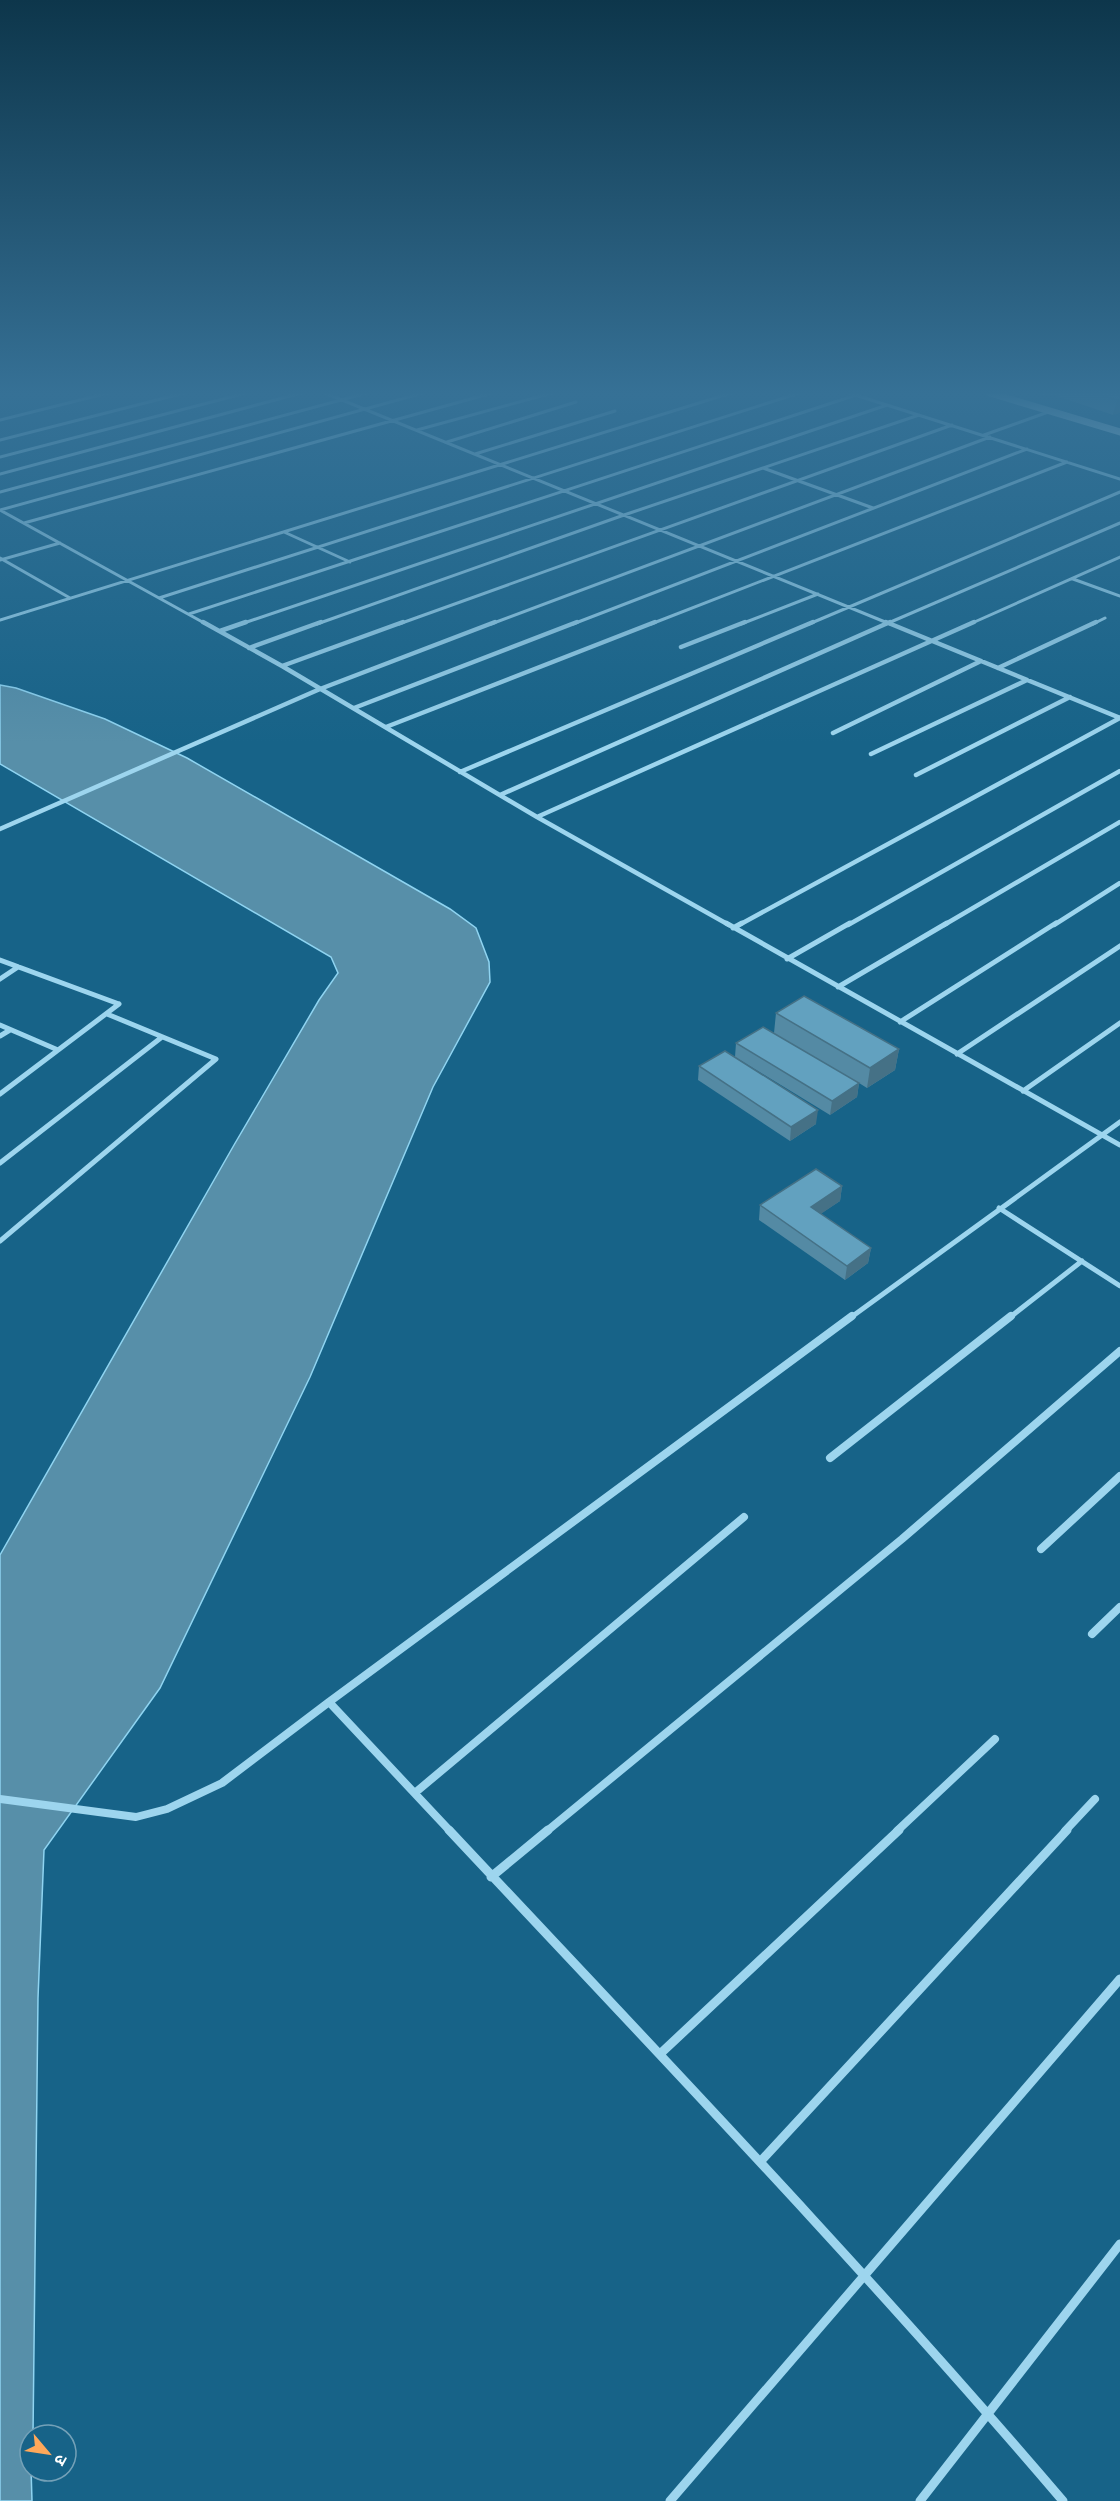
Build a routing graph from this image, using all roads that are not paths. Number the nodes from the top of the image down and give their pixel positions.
1 (0, 510) edge
2 (72, 510) edge
3 (357, 510) edge
4 (437, 510) edge
5 (512, 510) edge
6 (576, 510) edge
7 (612, 510) edge
8 (640, 510) edge
9 (716, 510) edge
10 (792, 510) edge
11 (869, 510) edge
12 (942, 510) edge
13 (1078, 510) edge
14 (624, 515) junction
15 (24, 523) junction
16 (1120, 523) edge
17 (660, 530) junction
18 (284, 532) junction
19 (60, 543) junction
20 (697, 545) junction
21 (318, 548) junction
22 (1120, 557) edge
23 (1, 559) edge
24 (735, 561) junction
25 (350, 562) junction
26 (772, 575) junction
27 (1073, 579) junction
28 (127, 580) junction
29 (818, 594) junction
30 (1120, 596) edge
31 (70, 598) junction
32 (159, 598) junction
33 (848, 606) junction
34 (189, 614) junction
35 (1105, 618) dead end
36 (0, 620) edge
37 (888, 622) junction
38 (220, 632) junction
39 (933, 641) junction
40 (681, 647) dead end
41 (249, 648) junction
42 (981, 661) junction
43 (282, 666) junction
44 (998, 668) junction
45 (1027, 680) junction
46 (320, 689) junction
47 (1070, 697) junction
48 (354, 708) junction
49 (1120, 718) edge
50 (386, 727) junction
51 (833, 733) dead end
52 (871, 754) dead end
53 (460, 771) junction
54 (1120, 771) edge
55 (916, 775) dead end
56 (500, 795) junction
57 (537, 817) junction
58 (1120, 822) edge
59 (0, 829) edge
60 (1120, 883) edge
61 (733, 928) junction
62 (1120, 946) edge
63 (787, 959) junction
64 (0, 960) edge
65 (18, 966) junction
66 (0, 979) edge
67 (838, 987) junction
68 (106, 1014) junction
69 (900, 1022) junction
70 (1120, 1023) edge
71 (0, 1025) edge
72 (10, 1030) junction
73 (0, 1036) edge
74 (162, 1037) junction
75 (58, 1050) junction
76 (957, 1054) junction
77 (1023, 1091) junction
78 (0, 1094) edge
79 (1120, 1122) edge
80 (1102, 1135) junction
81 (1120, 1145) edge
82 (0, 1163) edge
83 (999, 1208) junction
84 (0, 1241) edge
85 (1082, 1261) junction
86 (1120, 1286) edge
87 (1120, 1352) edge
88 (830, 1458) dead end
89 (1120, 1476) edge
90 (744, 1517) dead end
91 (1041, 1549) dead end
92 (1120, 1607) edge
93 (1092, 1634) dead end
94 (329, 1702) junction
95 (995, 1739) dead end
96 (416, 1792) junction
97 (1095, 1798) dead end
98 (0, 1799) edge
99 (491, 1877) junction
100 (1120, 1979) edge
101 (660, 2054) junction
102 (760, 2162) junction
103 (1120, 2244) edge
104 (863, 2277) junction
105 (988, 2413) junction
106 (670, 2501) edge
107 (920, 2501) edge
108 (1063, 2501) edge

1 - 15 street
2 - 15 street
3 - 18 street
4 - 21 street
5 - 25 street
6 - 38 street
7 - 14 street
8 - 14 street
9 - 17 street
10 - 20 street
11 - 24 street
12 - 26 street
13 - 33 street
14 - 17 street
14 - 41 street
15 - 19 street
16 - 37 street
17 - 20 street
17 - 43 street
18 - 21 street
18 - 28 street
19 - 23 street
19 - 28 street
20 - 24 street
20 - 46 street
21 - 25 street
21 - 32 street
22 - 27 street
23 - 31 street
24 - 26 street
24 - 48 street
25 - 34 street
26 - 29 street
26 - 50 street
27 - 30 street
27 - 39 street
28 - 31 street
28 - 32 street
29 - 33 street
29 - 40 street
31 - 36 street
32 - 34 street
33 - 37 street
33 - 53 street
34 - 38 street
35 - 44 street
37 - 39 street
37 - 56 street
38 - 41 street
39 - 42 street
39 - 57 street
41 - 43 street
42 - 44 street
42 - 51 street
43 - 46 street
44 - 45 street
45 - 47 street
45 - 52 street
46 - 48 street
46 - 59 street
47 - 49 street
47 - 55 street
48 - 50 street
49 - 61 street
50 - 53 street
53 - 56 street
54 - 63 street
56 - 57 street
57 - 61 street
58 - 67 street
60 - 69 street
61 - 63 street
62 - 76 street
63 - 67 street
64 - 65 street
65 - 66 street
65 - 68 street
67 - 69 street
68 - 74 street
68 - 75 street
69 - 76 street
70 - 77 street
71 - 72 street
72 - 73 street
72 - 75 street
74 - 82 street
74 - 84 street
75 - 78 street
76 - 77 street
77 - 80 street
79 - 80 street
80 - 81 street
80 - 83 street
83 - 85 street
83 - 94 street
85 - 86 street
85 - 88 street
87 - 99 street
89 - 91 street
90 - 96 street
92 - 93 street
94 - 96 street
94 - 98 street
95 - 101 street
96 - 99 street
97 - 102 street
99 - 101 street
100 - 104 street
101 - 102 street
102 - 104 street
103 - 105 street
104 - 105 street
104 - 106 street
105 - 107 street
105 - 108 street

